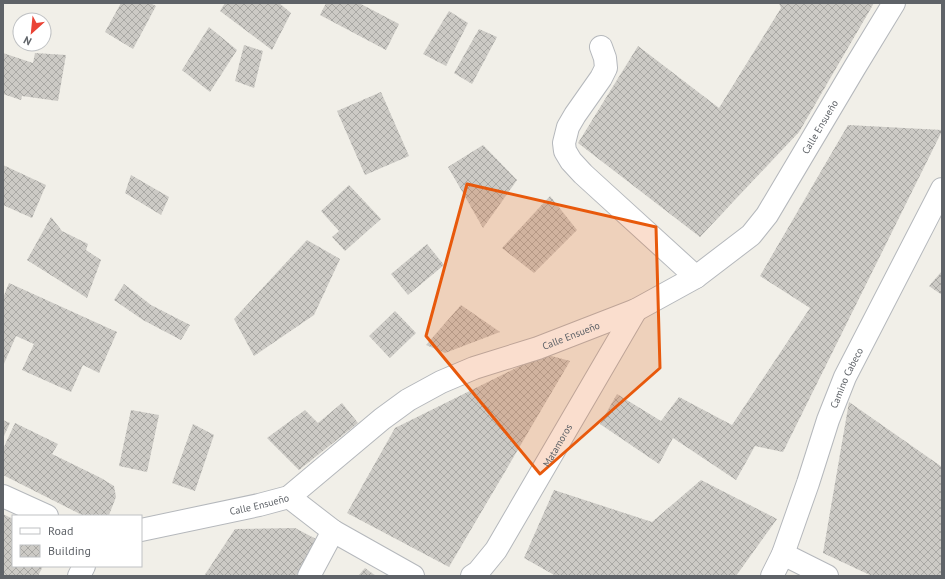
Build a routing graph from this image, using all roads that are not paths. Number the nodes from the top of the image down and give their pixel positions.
1 (894, 3) edge
2 (601, 47) dead end
3 (942, 189) edge
4 (696, 277) junction
5 (636, 310) junction
6 (3, 496) edge
7 (289, 497) junction
8 (45, 515) edge
9 (142, 530) edge
10 (333, 531) junction
11 (783, 554) junction
12 (84, 567) edge
13 (79, 576) edge
14 (310, 576) edge
15 (413, 576) edge
16 (472, 576) edge
17 (772, 576) edge
18 (827, 576) edge

1 - 4 street, Calle Ensueño
2 - 4 street
3 - 11 street, Camino Cabeco
4 - 5 street, Calle Ensueño
5 - 7 street, Calle Ensueño
5 - 16 street, Matamoros
6 - 8 street
7 - 9 street, Calle Ensueño
7 - 10 street
10 - 14 street
10 - 15 street
11 - 17 street, Camino Cabeco
11 - 18 street
12 - 13 street

